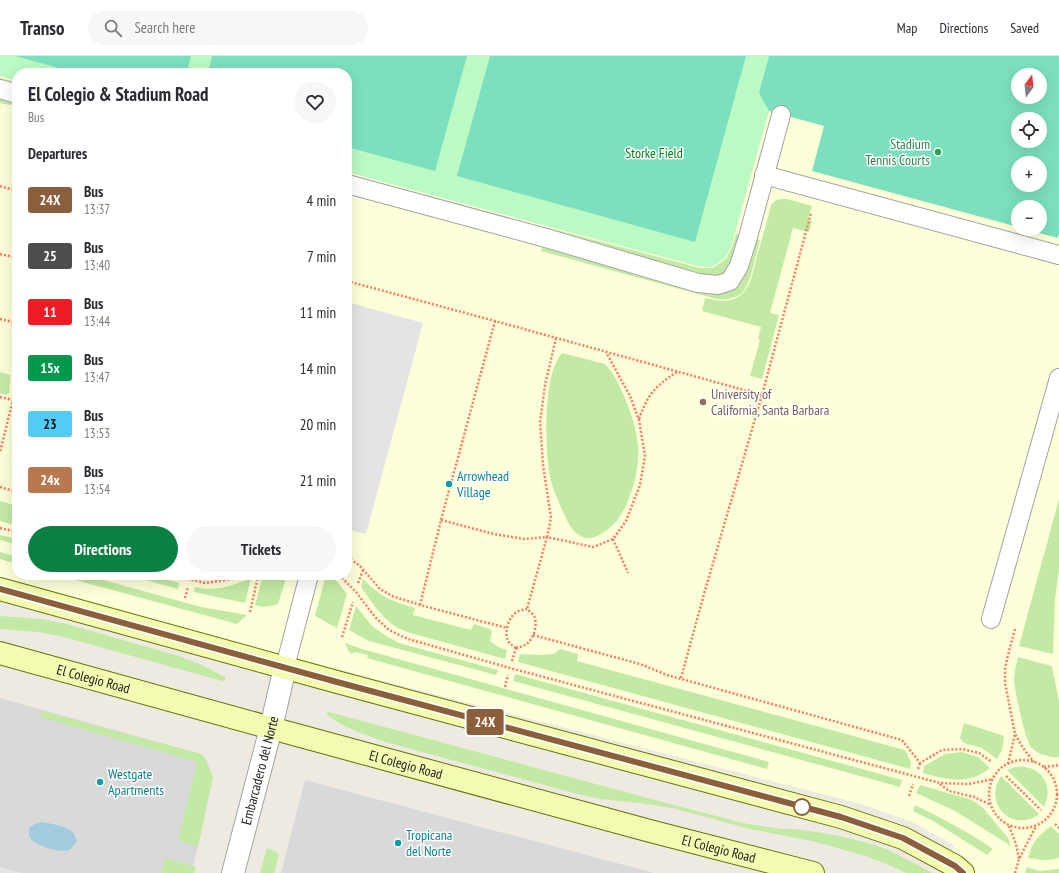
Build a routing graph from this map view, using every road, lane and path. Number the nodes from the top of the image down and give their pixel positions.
1 (0, 89) edge
2 (12, 93) edge
3 (781, 115) dead end
4 (764, 175) junction
5 (352, 185) edge
6 (0, 186) edge
7 (817, 189) junction
8 (12, 190) edge
9 (0, 254) edge
10 (1059, 255) edge
11 (12, 257) edge
12 (352, 282) edge
13 (0, 319) edge
14 (495, 321) junction
15 (12, 322) edge
16 (556, 338) junction
17 (606, 352) junction
18 (677, 372) junction
19 (1059, 378) edge
20 (762, 396) junction
21 (0, 397) edge
22 (12, 400) edge
23 (12, 407) edge
24 (639, 420) junction
25 (0, 452) edge
26 (0, 487) edge
27 (12, 491) edge
28 (441, 520) junction
29 (0, 528) edge
30 (12, 531) edge
31 (547, 537) junction
32 (613, 539) junction
33 (352, 561) edge
34 (363, 570) junction
35 (628, 573) dead end
36 (193, 580) edge
37 (226, 580) edge
38 (257, 580) edge
39 (308, 580) edge
40 (344, 580) edge
41 (358, 583) dead end
42 (188, 587) dead end
43 (0, 589) edge
44 (185, 598) dead end
45 (352, 602) dead end
46 (420, 606) junction
47 (527, 609) junction
48 (250, 612) dead end
49 (991, 619) dead end
50 (1017, 623) dead end
51 (507, 628) junction
52 (533, 635) junction
53 (342, 637) dead end
54 (516, 648) junction
55 (0, 653) edge
56 (512, 661) dead end
57 (285, 667) junction
58 (508, 675) dead end
59 (681, 678) junction
60 (505, 687) dead end
61 (271, 728) junction
62 (1015, 734) junction
63 (992, 762) dead end
64 (1034, 762) junction
65 (920, 763) junction
66 (1008, 764) junction
67 (1059, 765) edge
68 (1043, 767) junction
69 (918, 769) dead end
70 (1006, 776) dead end
71 (993, 779) junction
72 (940, 783) junction
73 (913, 784) dead end
74 (1058, 792) edge
75 (909, 796) dead end
76 (991, 806) junction
77 (1041, 810) dead end
78 (1055, 824) dead end
79 (1008, 825) junction
80 (1036, 826) junction
81 (1059, 828) edge
82 (1019, 859) junction
83 (233, 873) edge
84 (813, 873) edge
85 (963, 873) edge
86 (1015, 873) edge

1 - 2 lane
3 - 4 lane
4 - 5 lane
4 - 7 lane
6 - 8 path
7 - 10 lane
7 - 20 path
9 - 11 path
12 - 14 path
13 - 15 path
14 - 16 path
14 - 28 path
16 - 17 path
16 - 31 path
17 - 18 path
17 - 24 path
18 - 20 path
18 - 24 path
19 - 49 lane
20 - 59 path
21 - 22 path
23 - 25 path
24 - 32 path
26 - 27 path
28 - 31 path
28 - 46 path
29 - 30 path
31 - 32 path
31 - 47 path
32 - 35 path
33 - 34 path
34 - 41 path
34 - 46 path
36 - 37 path
38 - 48 path
39 - 57 lane
40 - 72 path
42 - 44 path
43 - 57 main road
45 - 53 path
46 - 51 path
47 - 51 path
47 - 52 path
50 - 62 path
51 - 54 path
52 - 54 path
52 - 59 path
54 - 56 path
55 - 61 main road, El Colegio Road
57 - 61 street, Embarcadero del Norte
57 - 85 main road
58 - 60 path
59 - 65 path
61 - 83 street, Embarcadero del Norte
61 - 84 main road, El Colegio Road
62 - 64 path
62 - 66 path
63 - 65 path
64 - 66 path
64 - 68 path
65 - 69 path
66 - 71 path
67 - 68 path
68 - 74 path
70 - 77 path
71 - 72 path
71 - 76 path
72 - 76 path
73 - 75 path
74 - 80 path
76 - 79 path
78 - 81 path
79 - 80 path
79 - 82 path
80 - 82 path
82 - 86 path

